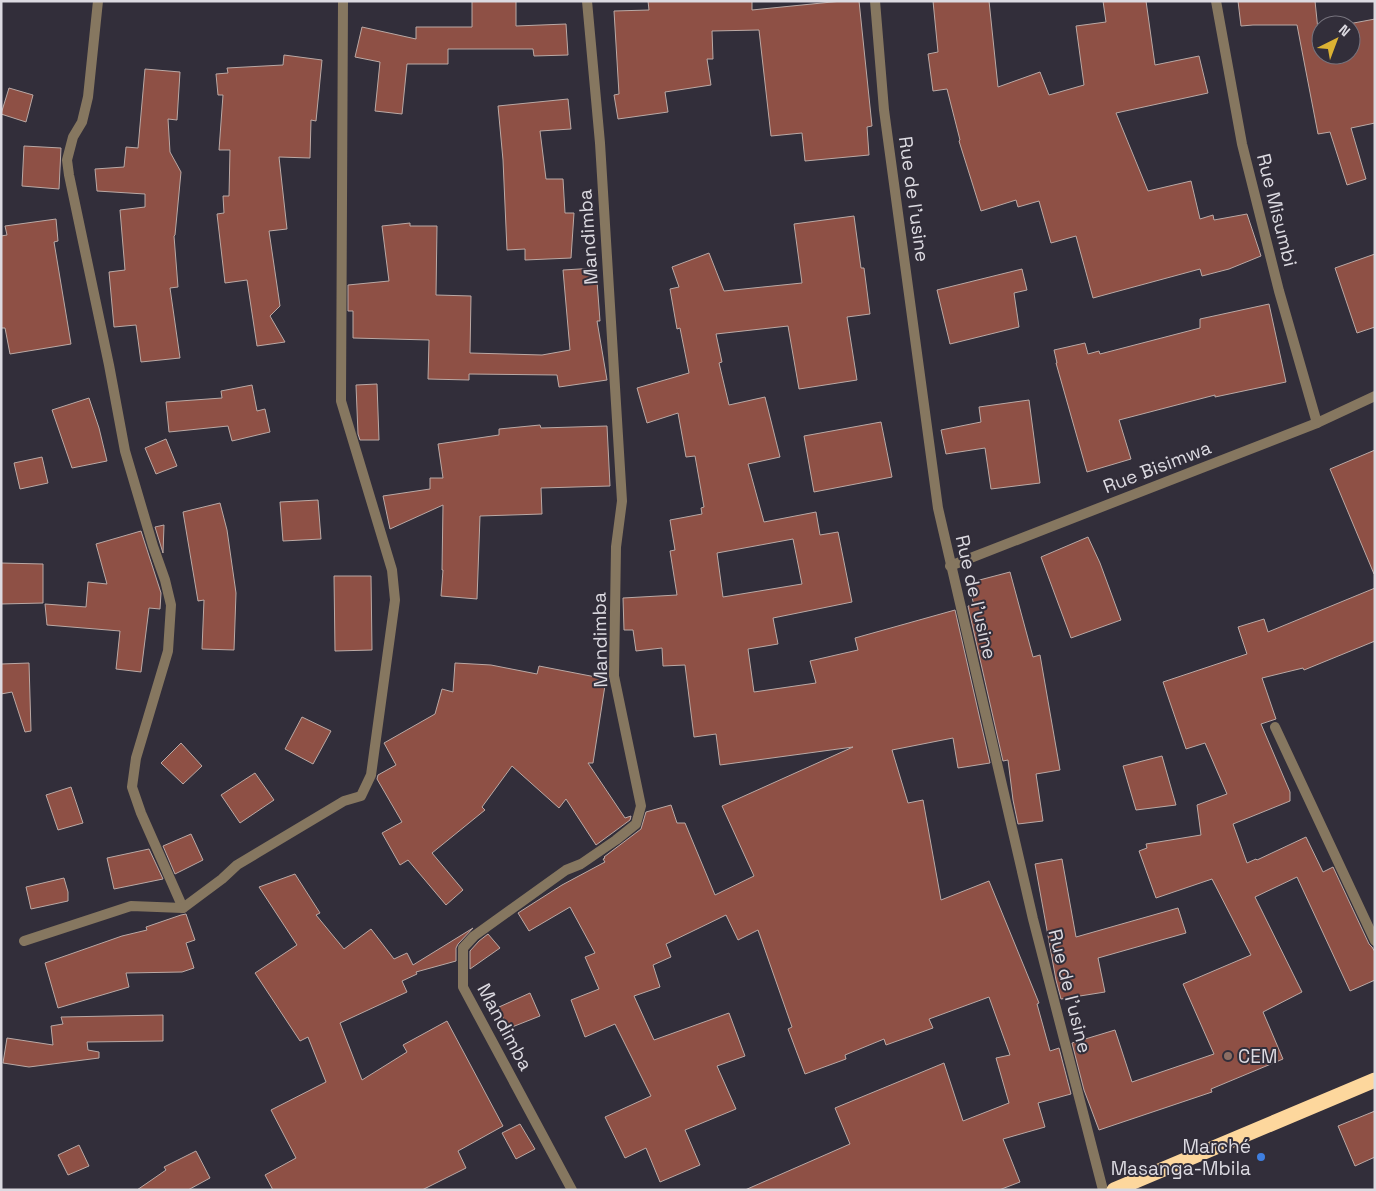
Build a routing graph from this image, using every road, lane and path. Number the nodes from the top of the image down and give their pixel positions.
1 (98, 1) edge
2 (343, 1) edge
3 (587, 1) edge
4 (875, 1) edge
5 (1216, 1) edge
6 (1375, 396) edge
7 (1317, 423) junction
8 (950, 566) junction
9 (1275, 727) dead end
10 (183, 908) junction
11 (24, 941) dead end
12 (1375, 941) edge
13 (1375, 1080) edge
14 (572, 1190) edge
15 (1103, 1190) edge
16 (1114, 1190) edge

1 - 10 street
2 - 10 street
3 - 14 street, Mandimba
4 - 8 street, Rue de l'usine
5 - 7 street, Rue Misumbi
6 - 7 street, Rue Bisimwa
7 - 8 street, Rue Bisimwa
8 - 15 street, Rue de l'usine
9 - 12 street
10 - 11 street
13 - 16 highway

